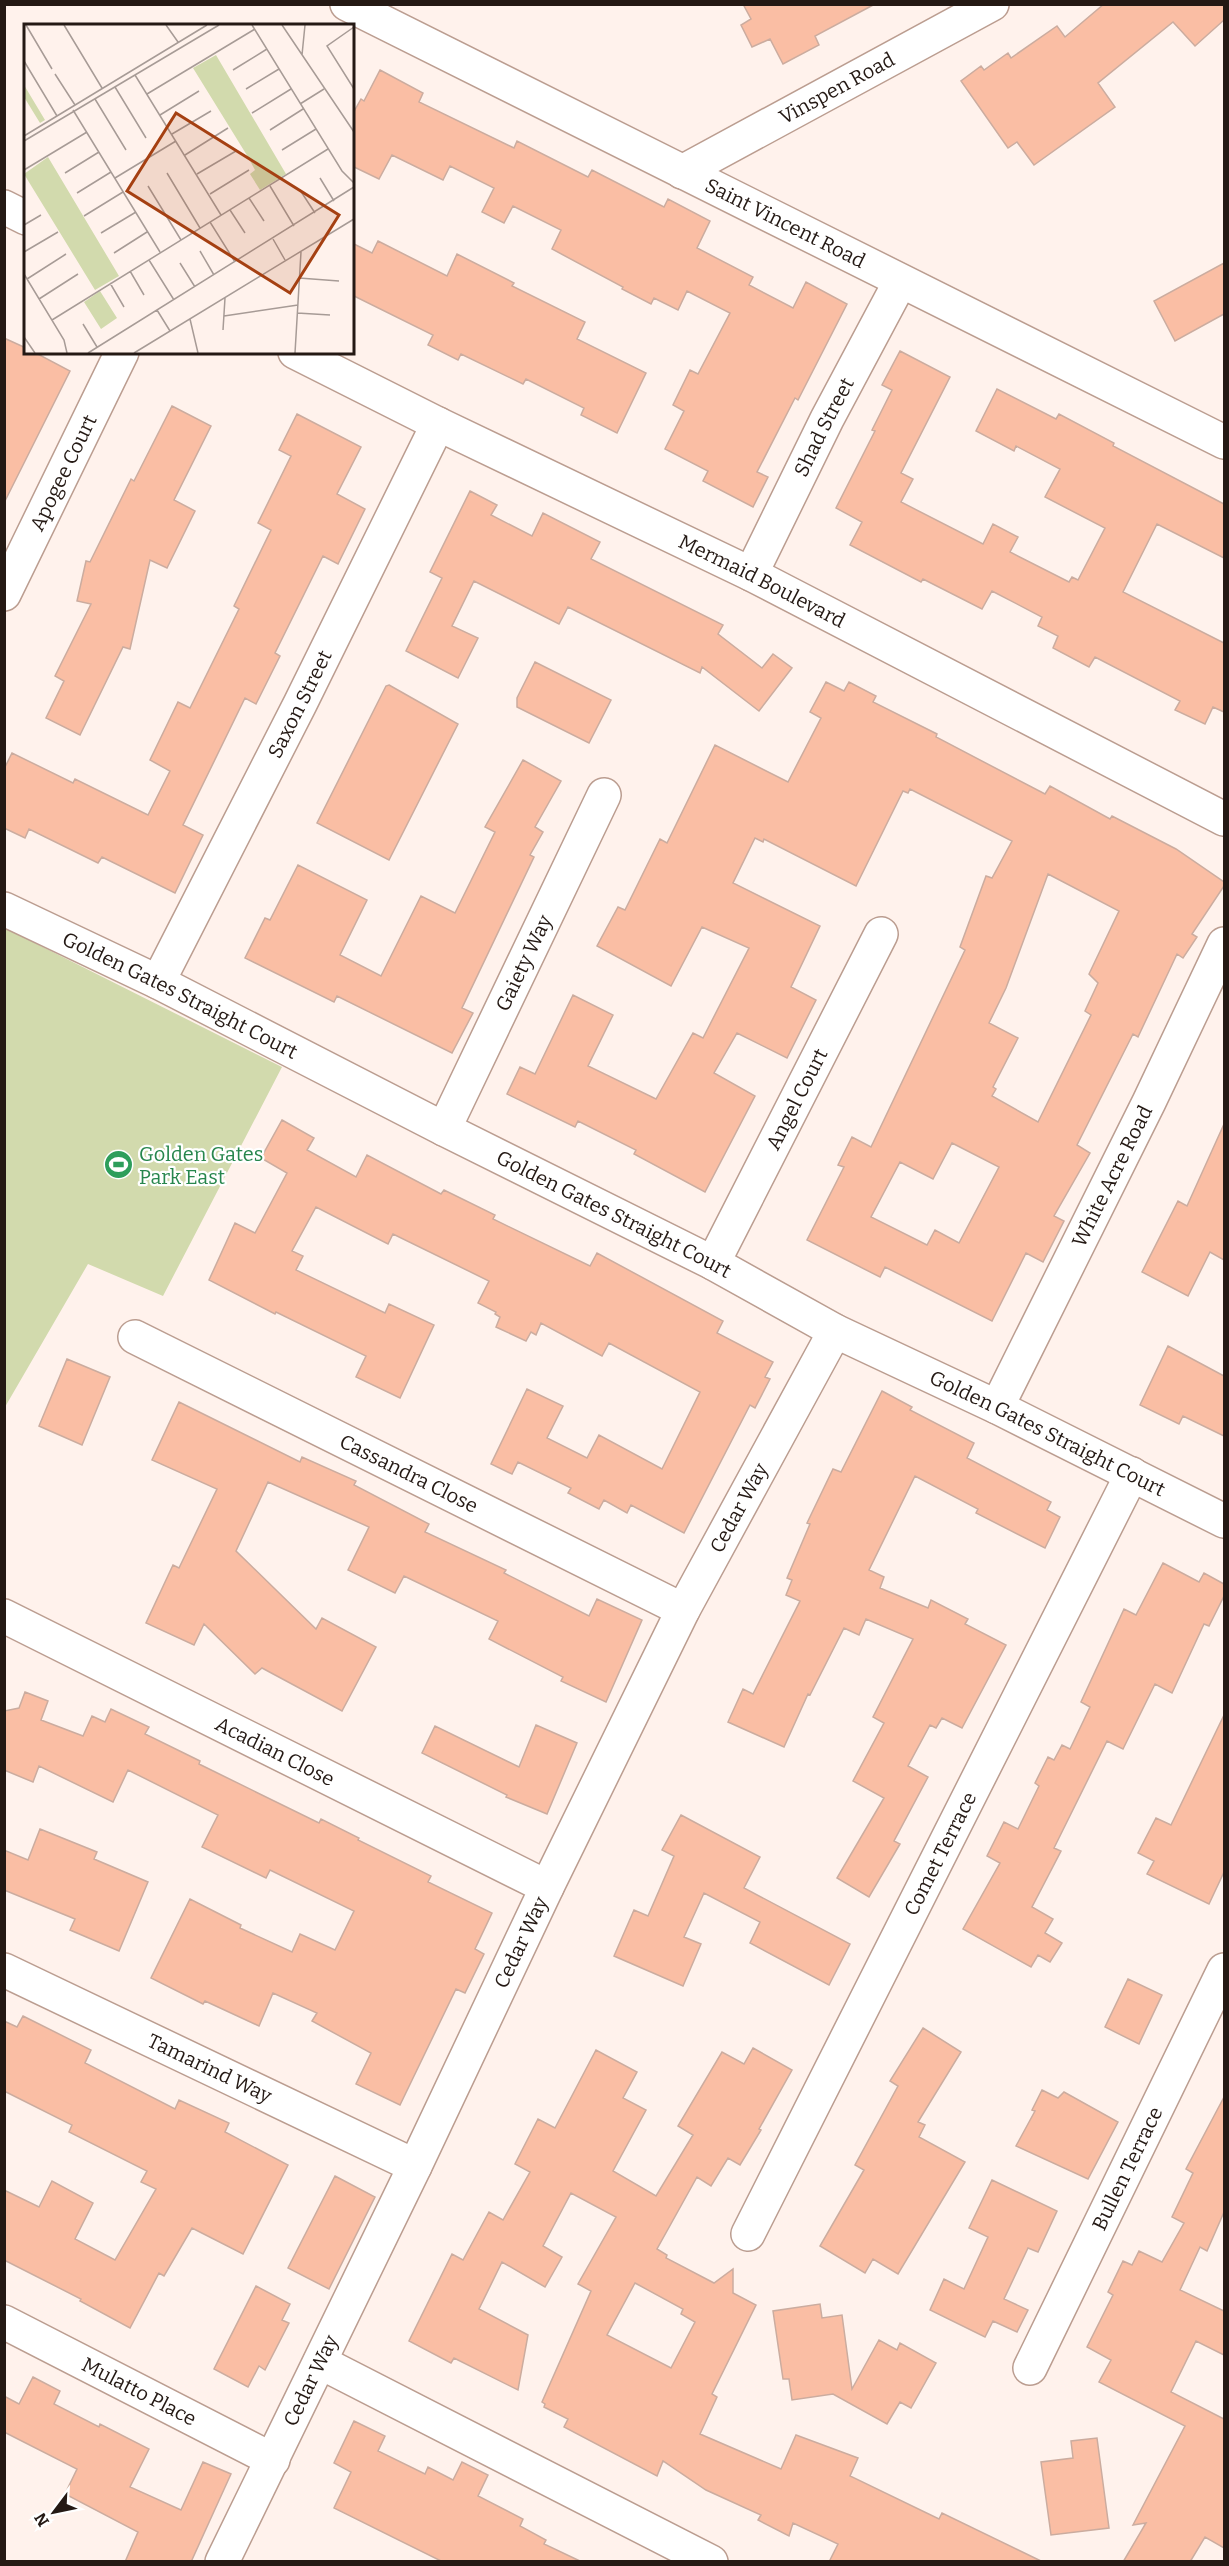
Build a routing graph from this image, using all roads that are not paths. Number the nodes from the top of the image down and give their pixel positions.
1 (347, 4) edge
2 (992, 4) edge
3 (682, 172) junction
4 (4, 207) edge
5 (24, 217) edge
6 (900, 282) junction
7 (121, 354) edge
8 (299, 354) edge
9 (438, 424) junction
10 (1224, 442) edge
11 (751, 574) junction
12 (4, 594) edge
13 (604, 795) dead end
14 (1224, 819) edge
15 (4, 909) edge
16 (881, 934) dead end
17 (1224, 944) edge
18 (158, 982) junction
19 (444, 1130) junction
20 (713, 1263) junction
21 (835, 1331) junction
22 (135, 1337) dead end
23 (997, 1407) junction
24 (1132, 1474) junction
25 (1224, 1521) edge
26 (683, 1610) junction
27 (4, 1616) edge
28 (547, 1887) junction
29 (4, 1970) edge
30 (1224, 1970) edge
31 (415, 2166) junction
32 (748, 2234) dead end
33 (4, 2322) edge
34 (320, 2362) junction
35 (1030, 2368) dead end
36 (273, 2460) junction
37 (222, 2562) edge
38 (711, 2562) edge

1 - 3 street, Saint Vincent Road
2 - 3 street, Vinspen Road
3 - 6 street, Saint Vincent Road
4 - 5 street
6 - 10 street, Saint Vincent Road
6 - 11 street, Shad Street
7 - 12 street, Apogee Court
8 - 9 street, Mermaid Boulevard
9 - 11 street, Mermaid Boulevard
9 - 18 street, Saxon Street
11 - 14 street, Mermaid Boulevard
13 - 19 street, Gaiety Way
15 - 18 street, Golden Gates Straight Court
16 - 20 street, Angel Court
17 - 23 street, White Acre Road
18 - 19 street, Golden Gates Straight Court
19 - 20 street, Golden Gates Straight Court
20 - 21 street, Golden Gates Straight Court
21 - 23 street, Golden Gates Straight Court
21 - 26 street, Cedar Way
22 - 26 street, Cassandra Close
23 - 24 street, Golden Gates Straight Court
24 - 25 street, Golden Gates Straight Court
24 - 32 street, Comet Terrace
26 - 28 street, Cedar Way
27 - 28 street, Acadian Close
28 - 31 street, Cedar Way
29 - 31 street, Tamarind Way
30 - 35 street, Bullen Terrace
31 - 34 street, Cedar Way
33 - 36 street, Mulatto Place
34 - 36 street, Cedar Way
34 - 38 street
36 - 37 street, Cedar Way

